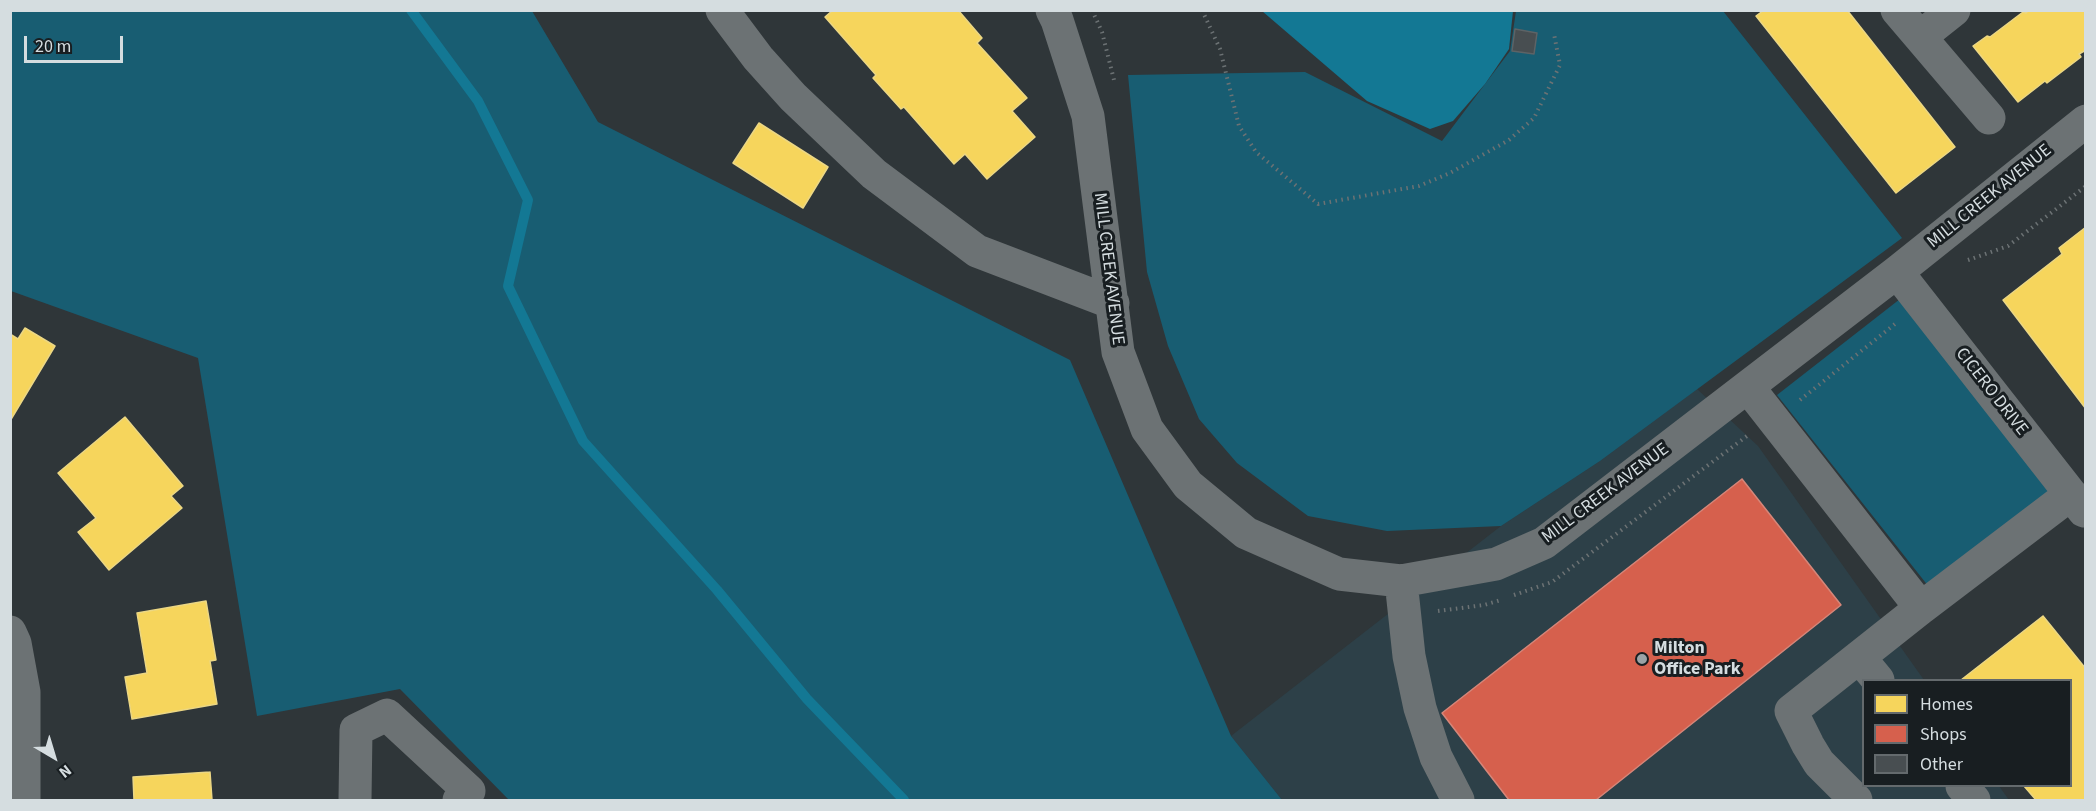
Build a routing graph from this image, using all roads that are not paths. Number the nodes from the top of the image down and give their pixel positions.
1 (722, 10) edge
2 (1052, 10) edge
3 (1897, 10) edge
4 (1954, 10) edge
5 (1920, 37) junction
6 (1989, 118) dead end
7 (2085, 122) edge
8 (1897, 272) junction
9 (1113, 303) junction
10 (1748, 387) junction
11 (2078, 503) edge
12 (1401, 581) junction
13 (1921, 608) junction
14 (10, 632) edge
15 (1868, 669) edge
16 (1963, 787) edge
17 (1851, 799) edge
18 (24, 801) edge
19 (355, 801) edge
20 (459, 801) edge
21 (1458, 801) edge
22 (1974, 801) edge

1 - 9 street
2 - 9 street, MILL CREEK AVENUE
3 - 5 street
4 - 5 street
5 - 6 street
7 - 8 street, MILL CREEK AVENUE
8 - 10 street, MILL CREEK AVENUE
8 - 11 street, CICERO DRIVE
9 - 12 street, MILL CREEK AVENUE
10 - 12 street, MILL CREEK AVENUE
10 - 13 street
11 - 13 street
12 - 21 street
13 - 15 street
14 - 18 street
15 - 17 street
16 - 22 street
19 - 20 street

